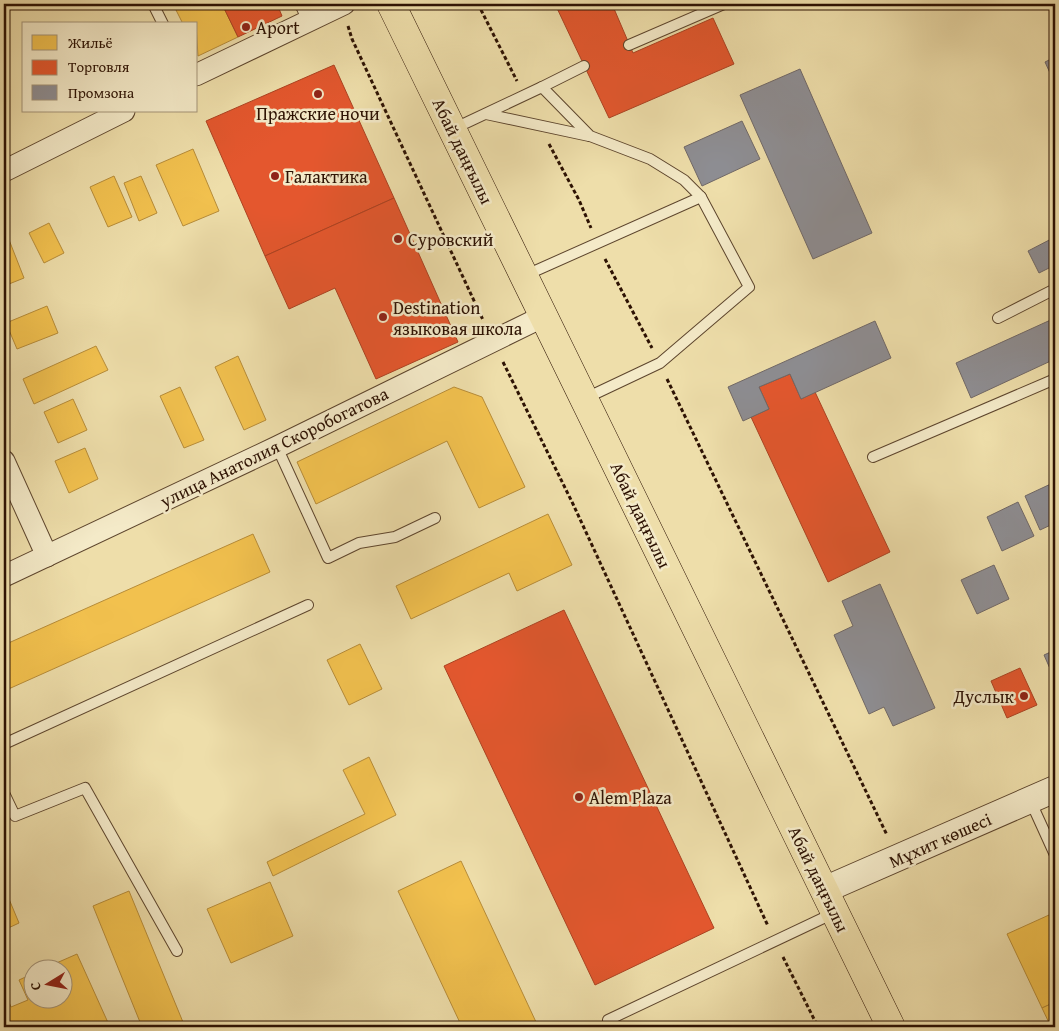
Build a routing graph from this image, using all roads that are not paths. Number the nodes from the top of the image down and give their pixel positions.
1 (153, 4) edge
2 (343, 4) edge
3 (391, 4) edge
4 (724, 4) edge
5 (304, 12) edge
6 (162, 22) edge
7 (629, 45) dead end
8 (584, 66) dead end
9 (198, 74) edge
10 (542, 87) junction
11 (122, 112) edge
12 (486, 114) junction
13 (452, 129) junction
14 (590, 136) junction
15 (4, 171) edge
16 (701, 197) junction
17 (524, 275) junction
18 (1055, 289) edge
19 (544, 316) junction
20 (998, 318) dead end
21 (1055, 379) edge
22 (585, 399) junction
23 (277, 447) junction
24 (873, 457) dead end
25 (4, 461) edge
26 (435, 518) dead end
27 (47, 556) junction
28 (4, 576) edge
29 (308, 605) dead end
30 (4, 744) edge
31 (1055, 789) edge
32 (4, 793) edge
33 (1030, 800) junction
34 (1055, 855) edge
35 (829, 902) junction
36 (177, 951) dead end
37 (612, 1027) edge
38 (891, 1027) edge

1 - 6 lane
2 - 5 street
3 - 13 main road, Абай даңғылы
4 - 7 lane
5 - 9 street
8 - 10 lane
10 - 12 lane
10 - 14 lane
11 - 15 street
12 - 13 lane
12 - 14 lane
13 - 17 main road, Абай даңғылы
14 - 16 lane
16 - 17 lane
16 - 22 lane
17 - 19 main road, Абай даңғылы
18 - 20 lane
19 - 22 main road, Абай даңғылы
19 - 23 street, улица Анатолия Скоробогатова
21 - 24 lane
22 - 35 main road, Абай даңғылы
23 - 26 lane
23 - 27 street, улица Анатолия Скоробогатова
25 - 27 street
27 - 28 street, улица Анатолия Скоробогатова
29 - 30 lane
31 - 33 street, Мұхит көшесі
32 - 36 lane
33 - 34 lane
33 - 35 street, Мұхит көшесі
35 - 37 lane
35 - 38 main road, Абай даңғылы

